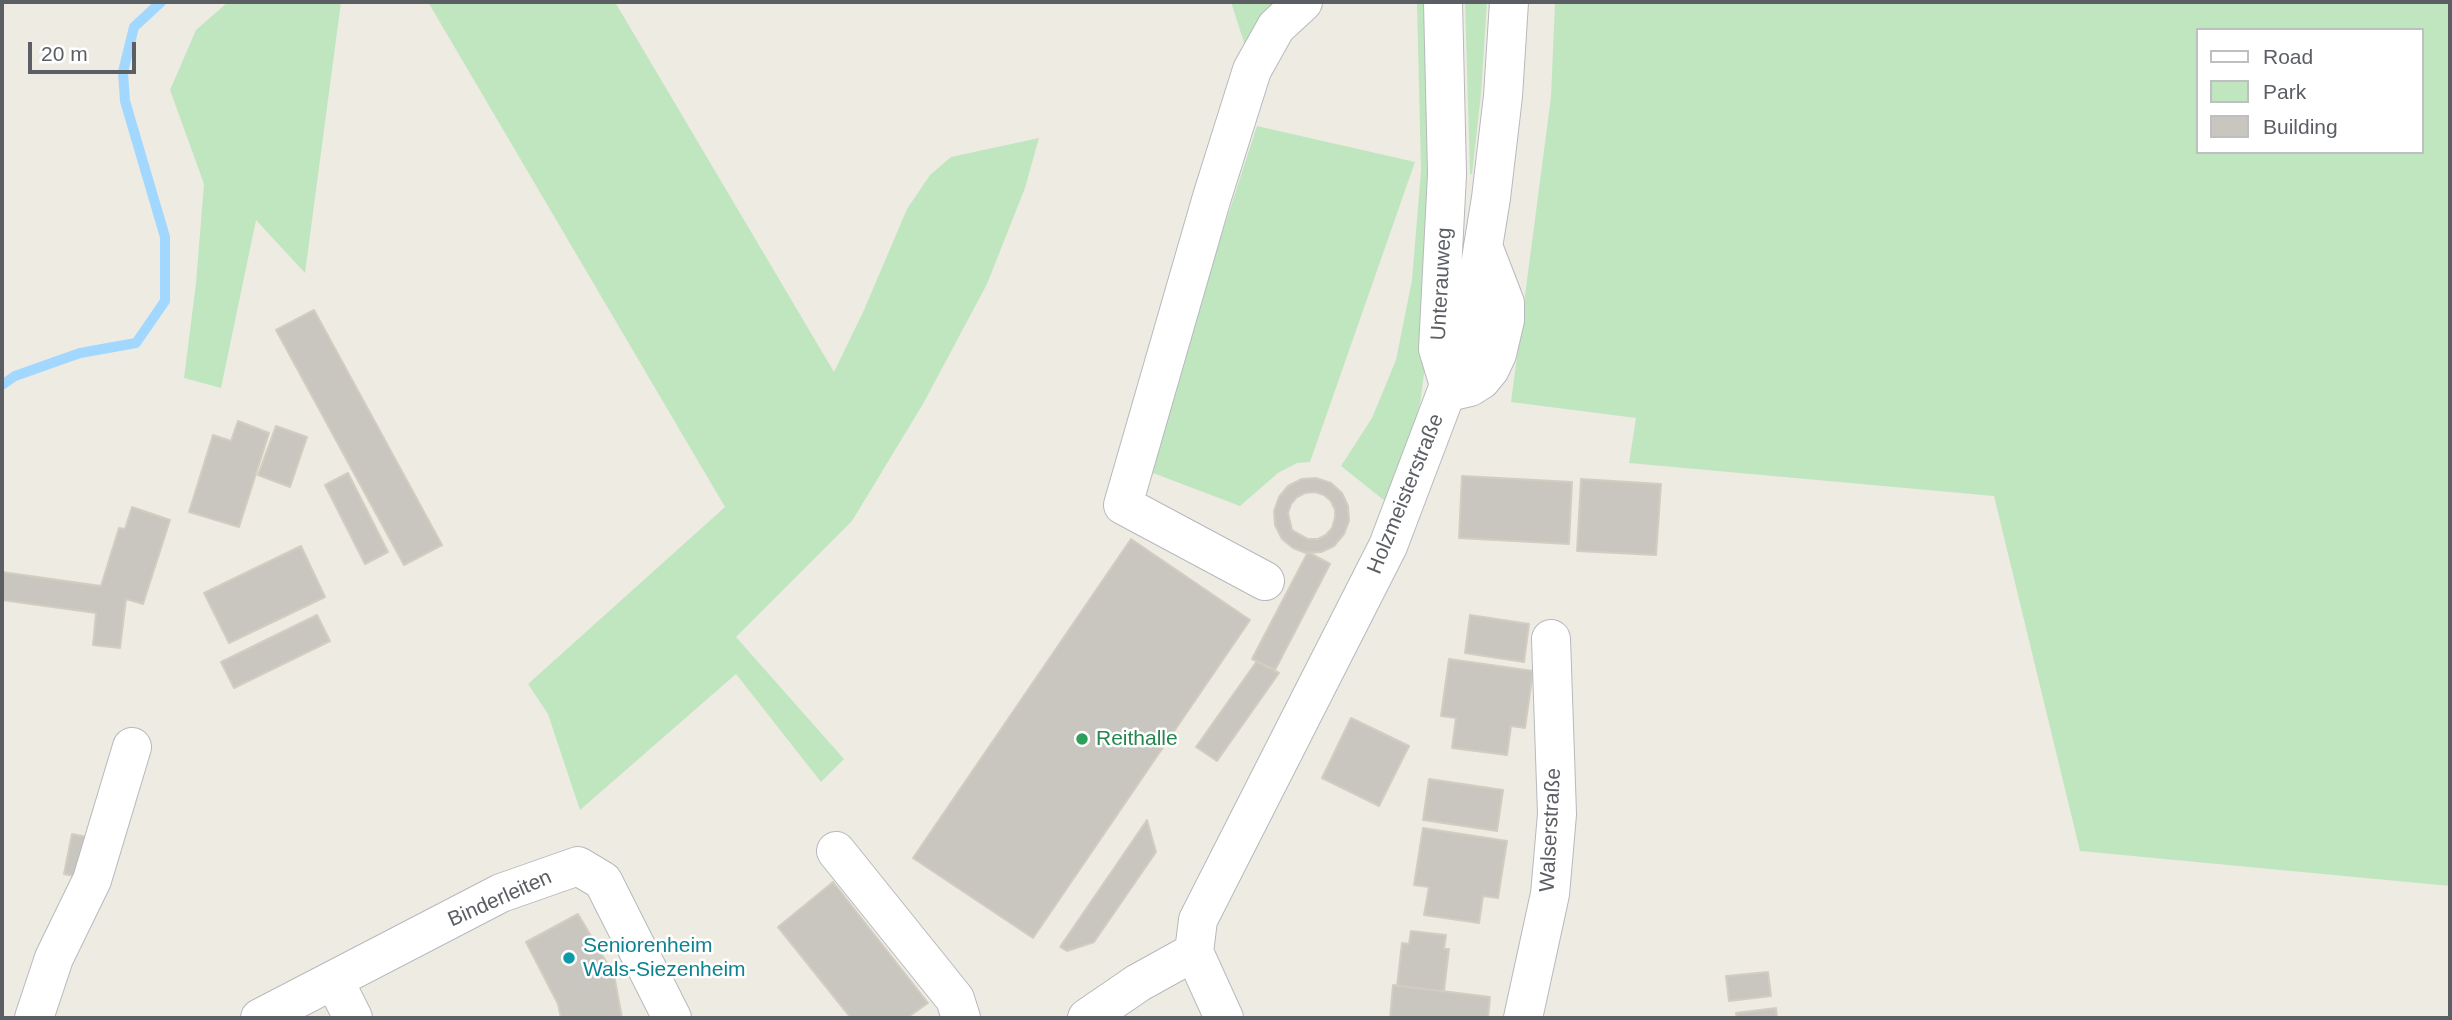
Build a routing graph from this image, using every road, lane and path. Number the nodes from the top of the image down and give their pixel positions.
1 (1303, 2) edge
2 (1443, 2) edge
3 (1508, 2) edge
4 (1449, 385) junction
5 (1265, 581) dead end
6 (1551, 639) dead end
7 (132, 747) dead end
8 (836, 851) dead end
9 (1194, 952) junction
10 (334, 980) junction
11 (34, 1018) edge
12 (261, 1018) edge
13 (353, 1018) edge
14 (673, 1018) edge
15 (961, 1018) edge
16 (1087, 1018) edge
17 (1224, 1018) edge
18 (1523, 1018) edge

1 - 5 street
2 - 4 street, Unterauweg
3 - 4 street, Unterauweg
4 - 9 street, Holzmeisterstraße
6 - 18 street, Walserstraße
7 - 11 street
8 - 15 street
9 - 16 street
9 - 17 street
10 - 12 street, Binderleiten
10 - 13 street
10 - 14 street, Binderleiten

